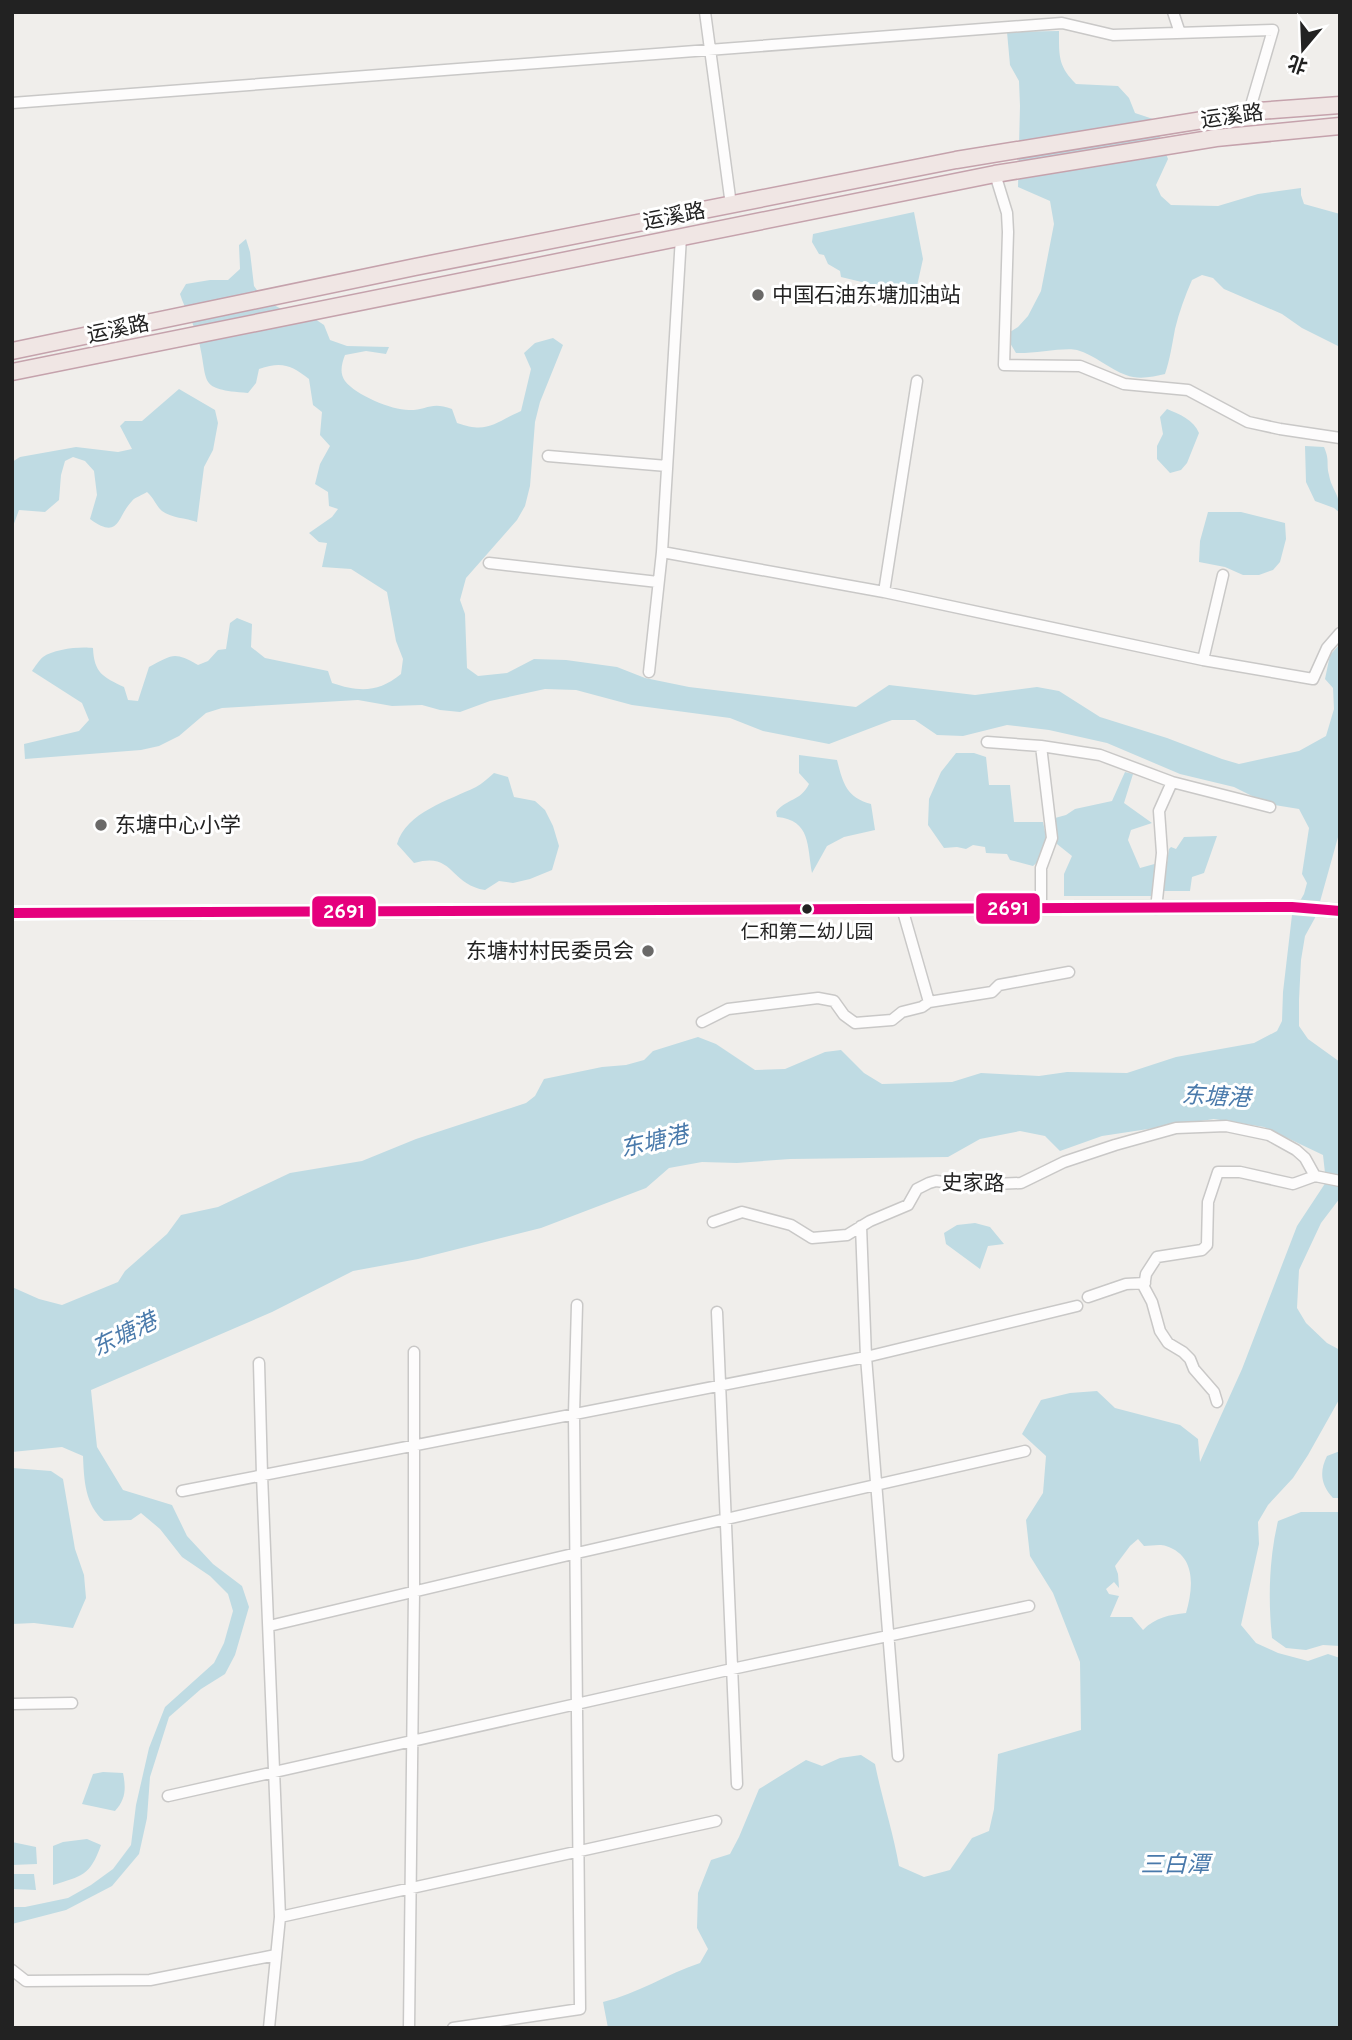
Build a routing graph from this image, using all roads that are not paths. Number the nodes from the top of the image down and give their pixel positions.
1 (705, 12) edge
2 (1173, 12) edge
3 (1180, 33) junction
4 (711, 50) junction
5 (12, 103) edge
6 (1340, 105) edge
7 (1249, 112) junction
8 (1340, 126) edge
9 (996, 174) junction
10 (731, 205) junction
11 (681, 237) junction
12 (12, 351) edge
13 (12, 372) edge
14 (917, 381) dead end
15 (1340, 438) edge
16 (548, 456) dead end
17 (667, 466) junction
18 (662, 552) junction
19 (489, 563) dead end
20 (1223, 575) dead end
21 (657, 582) junction
22 (884, 592) junction
23 (1340, 632) edge
24 (1203, 660) junction
25 (649, 672) dead end
26 (988, 742) dead end
27 (1041, 746) junction
28 (1172, 782) junction
29 (1270, 807) dead end
30 (902, 908) junction
31 (1041, 909) junction
32 (1156, 909) junction
33 (1334, 911) edge
34 (12, 913) edge
35 (1069, 972) dead end
36 (929, 1002) junction
37 (702, 1022) dead end
38 (1315, 1176) junction
39 (1340, 1181) edge
40 (713, 1222) dead end
41 (861, 1226) junction
42 (1145, 1283) junction
43 (1088, 1297) dead end
44 (577, 1305) dead end
45 (1077, 1306) dead end
46 (717, 1312) dead end
47 (414, 1352) dead end
48 (866, 1357) junction
49 (259, 1363) dead end
50 (721, 1385) junction
51 (1217, 1402) dead end
52 (574, 1414) junction
53 (415, 1445) junction
54 (1025, 1451) dead end
55 (261, 1475) junction
56 (876, 1485) junction
57 (182, 1491) dead end
58 (726, 1519) junction
59 (577, 1553) junction
60 (414, 1592) junction
61 (1029, 1606) dead end
62 (269, 1626) junction
63 (888, 1637) junction
64 (732, 1669) junction
65 (72, 1703) dead end
66 (12, 1704) edge
67 (578, 1704) junction
68 (412, 1742) junction
69 (898, 1756) dead end
70 (274, 1773) junction
71 (737, 1784) dead end
72 (168, 1796) dead end
73 (716, 1821) dead end
74 (579, 1851) junction
75 (410, 1888) junction
76 (280, 1917) junction
77 (276, 1955) junction
78 (12, 1969) edge
79 (269, 2028) edge
80 (409, 2028) edge
81 (453, 2028) edge

1 - 4 street
2 - 3 street
3 - 4 street
3 - 7 street
4 - 5 street
4 - 10 street
6 - 7 highway, 运溪路
7 - 10 highway, 运溪路
8 - 9 highway, 运溪路
9 - 11 highway, 运溪路
9 - 15 street
10 - 12 highway, 运溪路
11 - 13 highway, 运溪路
11 - 17 street
14 - 22 street
16 - 17 street
17 - 18 street
18 - 21 street
18 - 22 street
19 - 21 street
20 - 24 street
21 - 25 street
22 - 24 street
23 - 24 street
26 - 27 street
27 - 28 street
27 - 31 street
28 - 29 street
28 - 32 street
30 - 31 street
30 - 34 street
30 - 36 street
31 - 32 street
32 - 33 street
35 - 36 street
36 - 37 street
38 - 39 street
38 - 41 street, 史家路
38 - 42 street
40 - 41 street, 史家路
41 - 48 street
42 - 43 street
42 - 51 street
44 - 52 street
45 - 48 street
46 - 50 street
47 - 53 street
48 - 50 street
48 - 56 street
49 - 55 street
50 - 52 street
50 - 58 street
52 - 53 street
52 - 59 street
53 - 55 street
53 - 60 street
54 - 56 street
55 - 57 street
55 - 62 street
56 - 58 street
56 - 63 street
58 - 59 street
58 - 64 street
59 - 60 street
59 - 67 street
60 - 62 street
60 - 68 street
61 - 63 street
62 - 70 street
63 - 64 street
63 - 69 street
64 - 67 street
64 - 71 street
65 - 66 street
67 - 68 street
67 - 74 street
68 - 70 street
68 - 75 street
70 - 72 street
70 - 76 street
73 - 74 street
74 - 75 street
74 - 81 street
75 - 76 street
75 - 80 street
76 - 77 street
77 - 78 street
77 - 79 street

